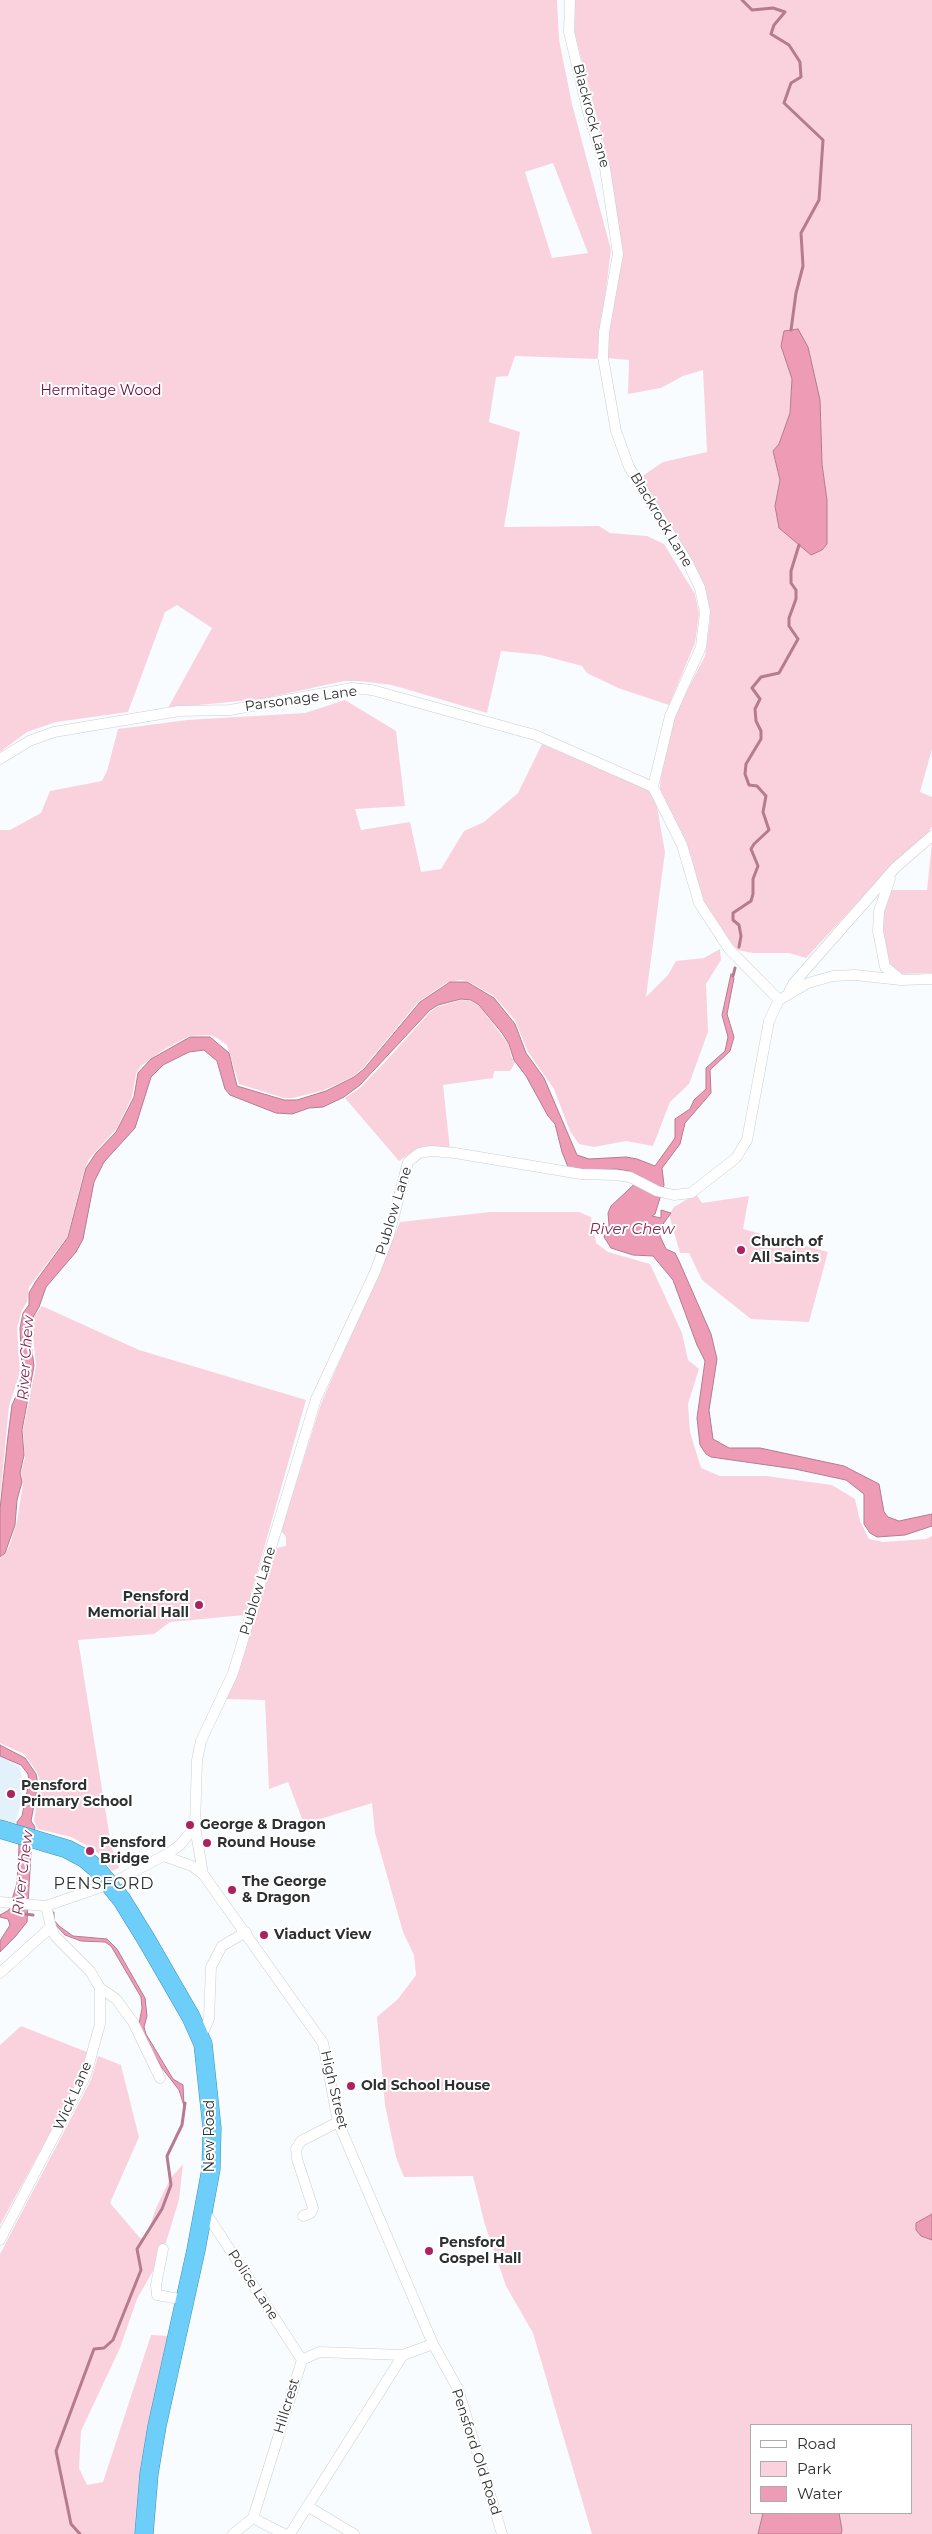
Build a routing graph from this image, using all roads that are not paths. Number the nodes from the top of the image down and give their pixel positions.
1 (570, 0) edge
2 (0, 759) edge
3 (653, 787) junction
4 (932, 836) edge
5 (895, 868) junction
6 (932, 978) edge
7 (901, 980) junction
8 (788, 992) junction
9 (779, 1000) junction
10 (195, 1827) junction
11 (5, 1831) edge
12 (164, 1856) junction
13 (203, 1874) junction
14 (110, 1884) junction
15 (3, 1903) edge
16 (46, 1906) junction
17 (51, 1927) junction
18 (246, 1932) junction
19 (0, 1974) edge
20 (100, 1988) junction
21 (201, 2037) junction
22 (160, 2078) dead end
23 (338, 2122) junction
24 (204, 2210) junction
25 (303, 2216) dead end
26 (0, 2240) edge
27 (163, 2249) dead end
28 (185, 2300) junction
29 (433, 2344) junction
30 (403, 2354) junction
31 (302, 2360) junction
32 (307, 2506) junction
33 (253, 2518) junction
34 (144, 2534) edge
35 (233, 2534) edge
36 (284, 2534) edge
37 (290, 2534) edge
38 (354, 2534) edge
39 (502, 2534) edge

1 - 3 street, Blackrock Lane
2 - 3 street, Parsonage Lane
3 - 9 street
4 - 5 street
5 - 7 street
5 - 8 street
6 - 7 street, Publow Lane
7 - 8 street, Publow Lane
8 - 9 street, Publow Lane
9 - 10 street, Publow Lane
10 - 12 street
10 - 13 street, High Street
11 - 14 highway, New Road
12 - 13 street
12 - 14 street
13 - 18 street, High Street
14 - 16 street
14 - 21 highway, New Road
15 - 16 street
16 - 17 street
17 - 19 street
17 - 20 street
18 - 21 street
18 - 23 street, High Street
20 - 22 street
20 - 26 street, Wick Lane
21 - 24 highway, New Road
23 - 25 street
23 - 29 street, High Street
24 - 28 highway, New Road
24 - 31 street, Police Lane
27 - 28 street
28 - 34 highway, New Road
29 - 30 street, Hillcrest
29 - 39 street, Pensford Old Road
30 - 31 street, Hillcrest
30 - 32 street
31 - 33 street, Hillcrest
32 - 37 street
32 - 38 street
33 - 35 street
33 - 36 street

